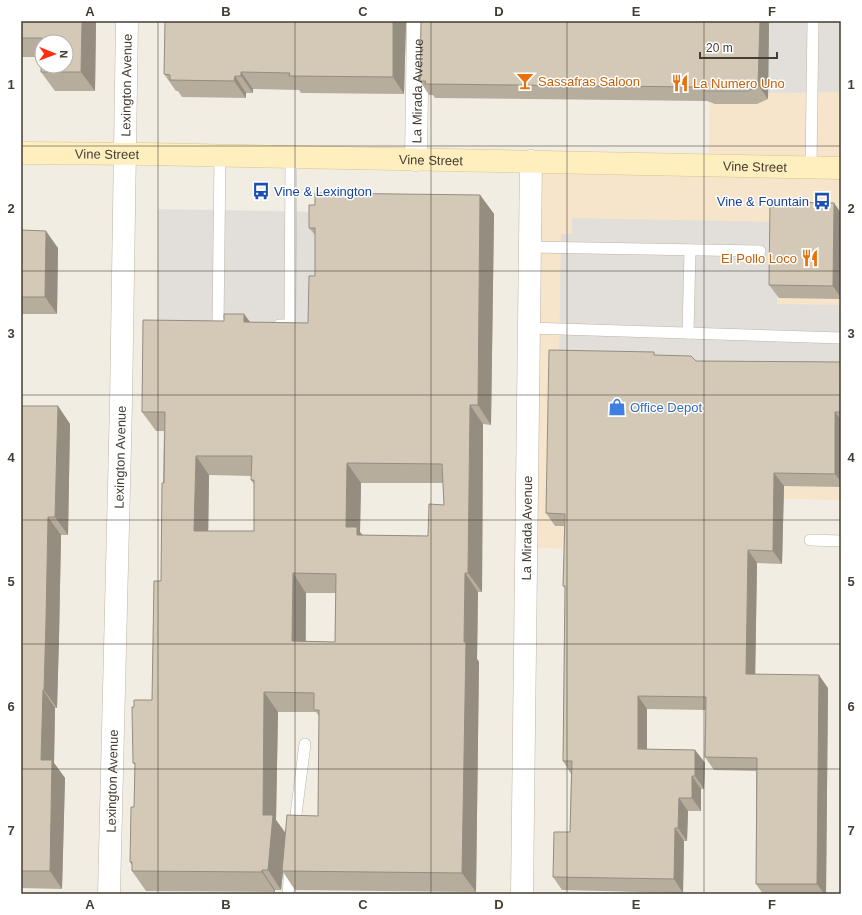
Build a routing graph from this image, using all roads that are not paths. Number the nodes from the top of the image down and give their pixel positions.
1 (127, 21) edge
2 (418, 21) edge
3 (813, 21) edge
4 (21, 153) edge
5 (125, 154) junction
6 (220, 156) junction
7 (291, 158) junction
8 (416, 160) junction
9 (531, 162) junction
10 (811, 167) junction
11 (841, 168) edge
12 (530, 248) junction
13 (690, 250) junction
14 (760, 251) dead end
15 (240, 324) edge
16 (269, 325) edge
17 (529, 328) junction
18 (688, 333) junction
19 (841, 338) edge
20 (810, 540) dead end
21 (841, 541) edge
22 (305, 744) dead end
23 (292, 844) edge
24 (291, 859) edge
25 (109, 894) edge
26 (288, 894) edge
27 (522, 894) edge

1 - 5 street, Lexington Avenue
2 - 8 street, La Mirada Avenue
3 - 10 lane
4 - 5 main road, Vine Street
5 - 6 main road, Vine Street
5 - 25 street, Lexington Avenue
6 - 7 main road, Vine Street
6 - 15 lane
7 - 8 main road, Vine Street
7 - 16 lane
8 - 9 main road, Vine Street
9 - 10 main road, Vine Street
9 - 12 street, La Mirada Avenue
10 - 11 main road, Vine Street
12 - 13 lane
12 - 17 street, La Mirada Avenue
13 - 14 lane
13 - 18 lane
17 - 18 lane
17 - 27 street, La Mirada Avenue
18 - 19 lane
20 - 21 lane
22 - 23 lane
24 - 26 lane

